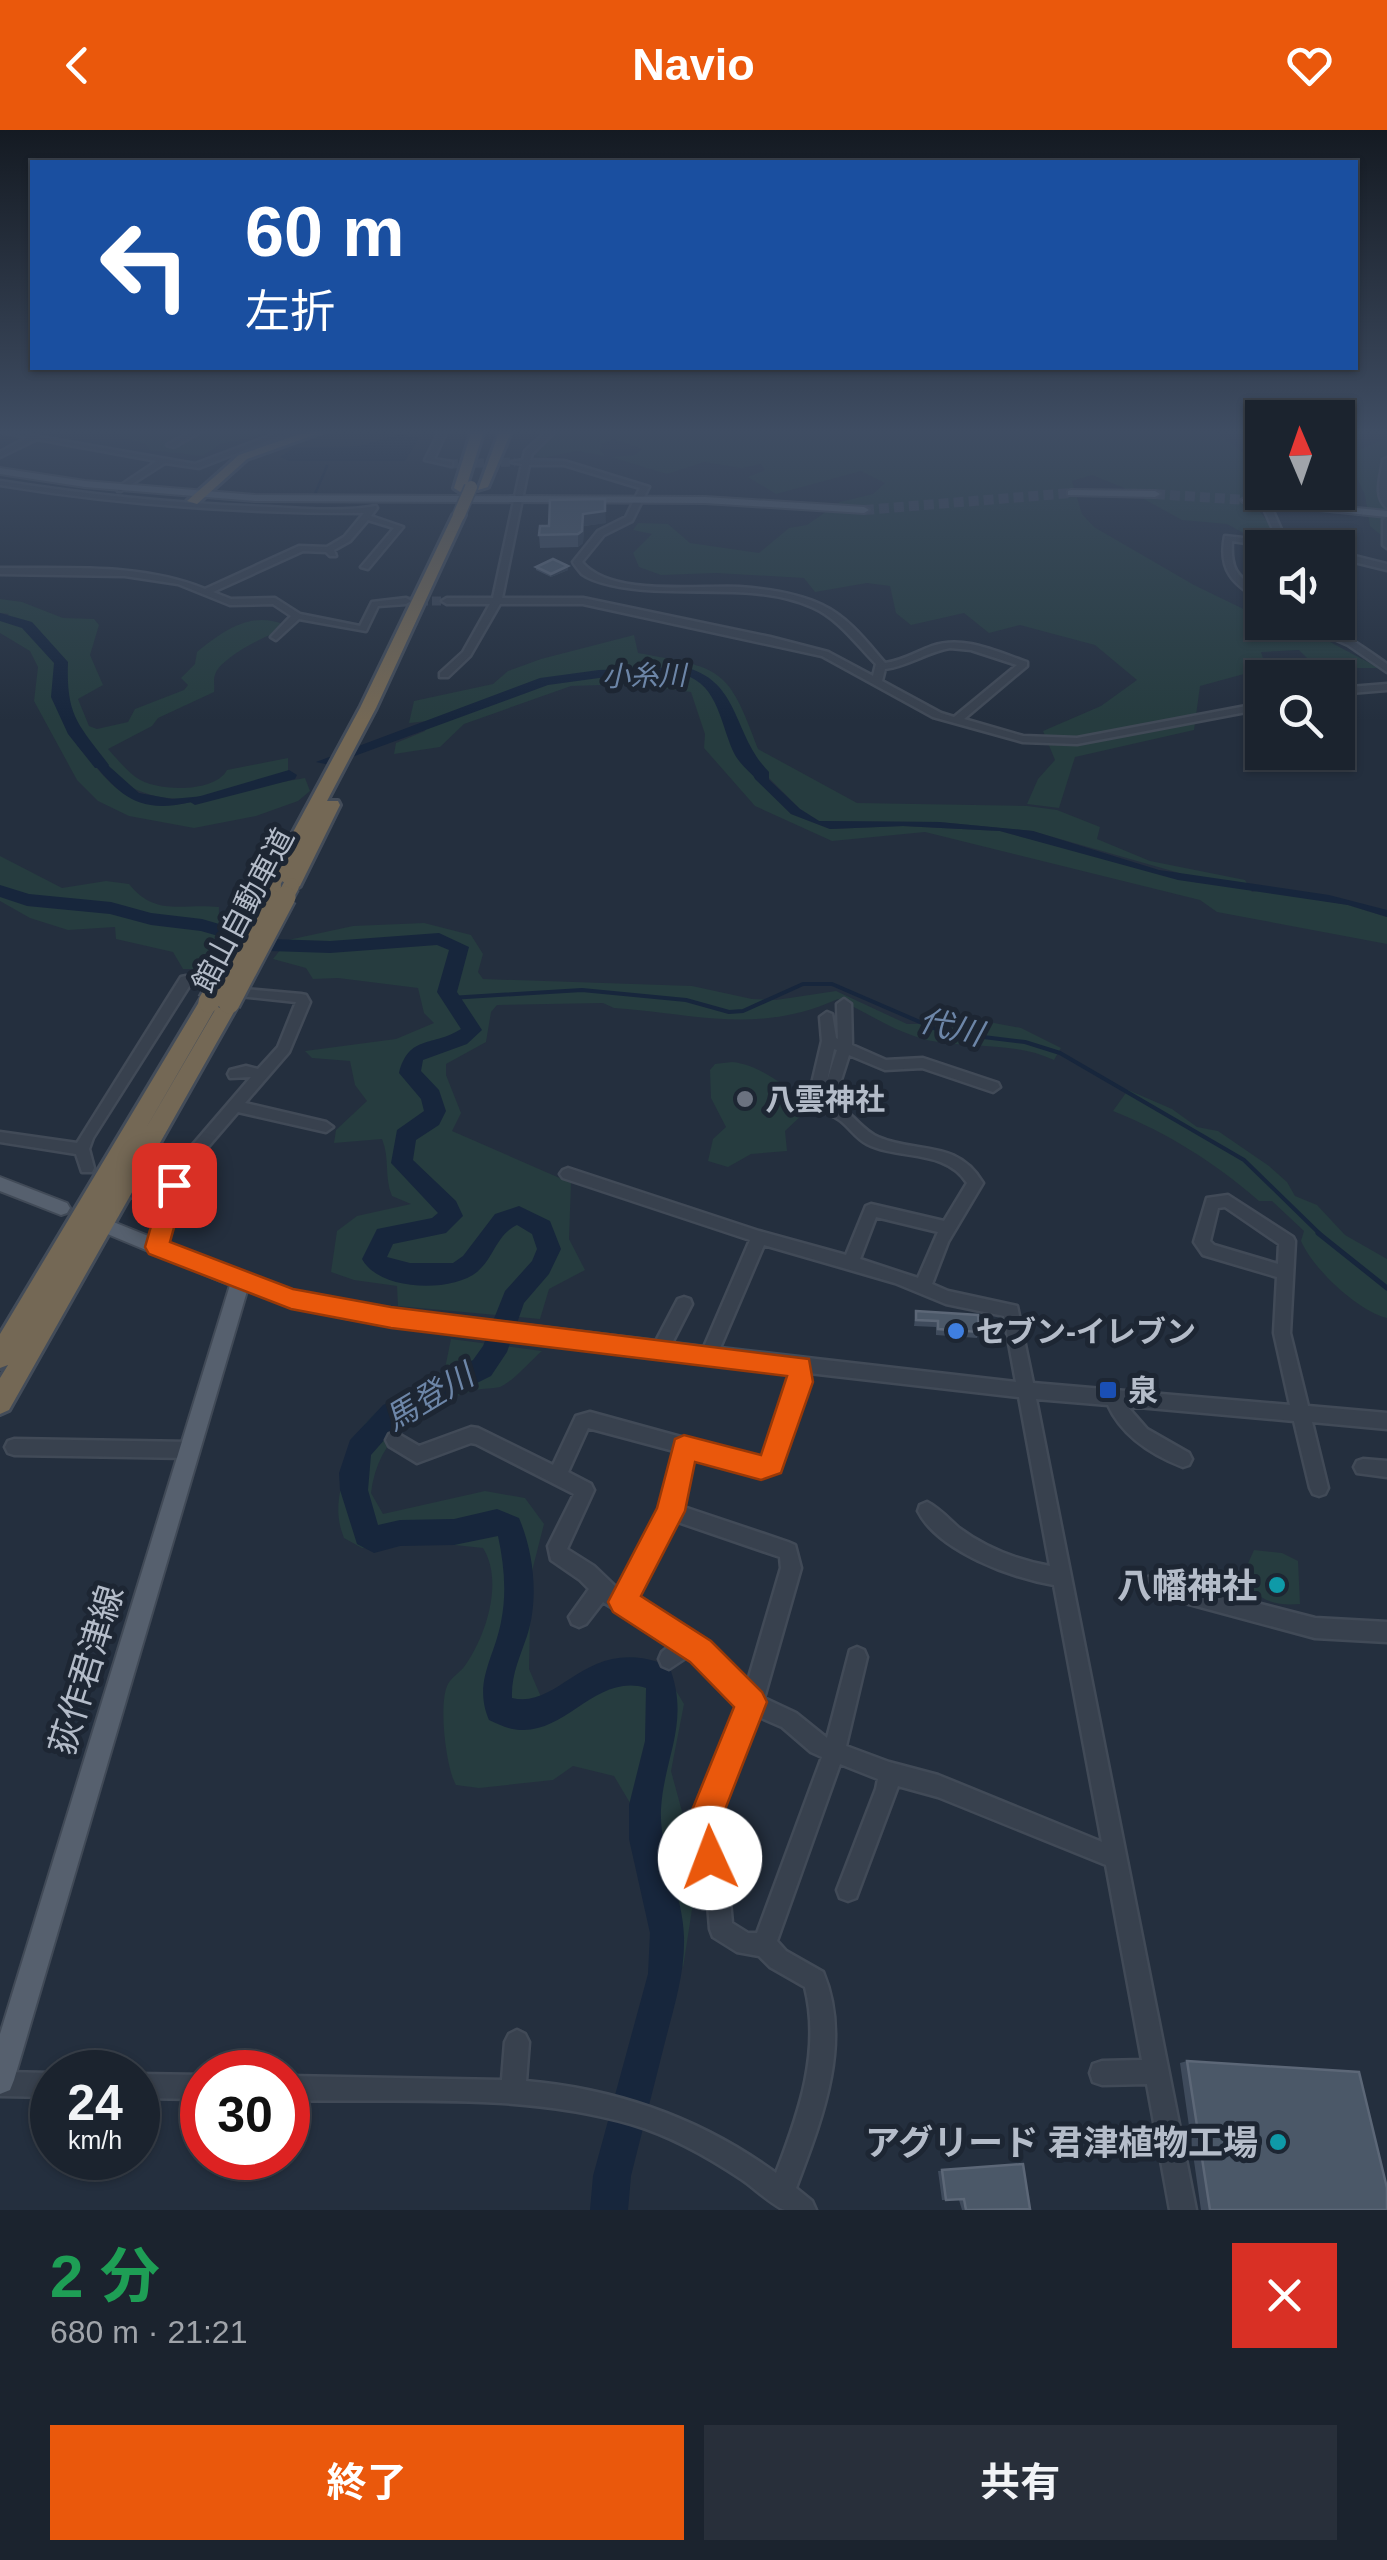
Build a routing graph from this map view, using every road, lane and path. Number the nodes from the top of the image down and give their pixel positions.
1 (357, 527) edge
2 (399, 527) edge
3 (454, 527) edge
4 (455, 527) edge
5 (512, 527) edge
6 (615, 527) edge
7 (1245, 539) edge
8 (1355, 559) edge
9 (365, 566) dead end
10 (1387, 567) edge
11 (0, 571) edge
12 (1245, 585) edge
13 (583, 587) junction
14 (206, 592) junction
15 (497, 600) junction
16 (406, 601) tunnel mouth
17 (447, 601) tunnel mouth
18 (298, 616) junction
19 (276, 637) dead end
20 (1344, 640) edge
21 (880, 666) junction
22 (1387, 669) edge
23 (444, 675) dead end
24 (877, 682) junction
25 (1387, 687) edge
26 (1355, 690) edge
27 (374, 708) junction
28 (1245, 709) edge
29 (955, 721) junction
30 (222, 995) junction
31 (844, 1004) dead end
32 (827, 1017) dead end
33 (829, 1041) junction
34 (845, 1046) junction
35 (235, 1074) dead end
36 (262, 1076) junction
37 (993, 1087) dead end
38 (236, 1106) junction
39 (802, 1107) dead end
40 (326, 1127) dead end
41 (0, 1137) edge
42 (82, 1149) junction
43 (87, 1168) dead end
44 (568, 1174) dead end
45 (0, 1184) edge
46 (135, 1193) dead end
47 (166, 1204) junction
48 (61, 1208) dead end
49 (111, 1228) dead end
50 (948, 1228) junction
51 (759, 1237) junction
52 (157, 1247) junction
53 (851, 1262) junction
54 (1284, 1272) junction
55 (240, 1281) junction
56 (923, 1287) junction
57 (684, 1304) dead end
58 (660, 1349) junction
59 (710, 1355) junction
60 (0, 1357) edge
61 (800, 1367) junction
62 (1024, 1390) junction
63 (1114, 1396) junction
64 (0, 1402) edge
65 (1304, 1412) junction
66 (1387, 1421) edge
67 (396, 1440) dead end
68 (14, 1447) dead end
69 (684, 1447) junction
70 (189, 1450) junction
71 (1182, 1459) dead end
72 (561, 1468) dead end
73 (1363, 1468) dead end
74 (1387, 1469) edge
75 (1319, 1488) dead end
76 (671, 1511) junction
77 (926, 1511) dead end
78 (1060, 1577) junction
79 (1152, 1585) dead end
80 (602, 1588) junction
81 (623, 1602) junction
82 (579, 1618) dead end
83 (1387, 1632) edge
84 (688, 1644) junction
85 (857, 1657) dead end
86 (669, 1659) dead end
87 (752, 1702) junction
88 (834, 1753) junction
89 (889, 1773) junction
90 (1115, 1858) junction
91 (848, 1890) dead end
92 (764, 1945) junction
93 (517, 2042) dead end
94 (1102, 2072) dead end
95 (1157, 2072) junction
96 (0, 2082) edge
97 (30, 2084) edge
98 (310, 2089) edge
99 (512, 2094) junction
100 (782, 2192) junction
101 (803, 2210) edge
102 (1184, 2210) edge

1 - 14 street
2 - 9 street
3 - 27 highway, 館山自動車道
4 - 27 highway, 館山自動車道
5 - 15 street
6 - 13 street
7 - 12 street
8 - 10 street
11 - 14 street
13 - 15 street
13 - 21 street
13 - 24 street
14 - 18 street
15 - 17 street
15 - 23 street
16 - 18 street
18 - 19 street
20 - 22 street
21 - 24 street
21 - 29 street
24 - 29 street
25 - 26 street
27 - 30 highway, 館山自動車道, bridge
28 - 29 street
30 - 36 street
30 - 42 street
30 - 60 highway, 館山自動車道
30 - 64 highway, 館山自動車道
31 - 34 street
32 - 33 street
33 - 34 street
33 - 39 street
34 - 37 street
34 - 50 street
35 - 36 street
36 - 38 street
38 - 40 street
38 - 47 street
41 - 42 street
42 - 43 street
44 - 51 street
45 - 48 main road
46 - 47 street
47 - 52 street
49 - 52 main road
50 - 53 street
50 - 56 street
51 - 53 street
51 - 59 street
52 - 55 main road
53 - 56 street
54 - 54 street
54 - 65 street
55 - 58 street
55 - 70 main road, 荻作君津線
56 - 62 street
57 - 58 street
58 - 59 street
59 - 61 street
61 - 62 street
61 - 69 street
62 - 63 street
62 - 78 street
63 - 65 street
63 - 71 street
65 - 66 street
65 - 75 street
67 - 80 street
68 - 70 street
69 - 72 street
69 - 76 street
70 - 96 main road, 荻作君津線
73 - 74 street
76 - 81 street
76 - 87 street
77 - 78 street
78 - 90 street
79 - 83 street
80 - 81 street
80 - 82 street
81 - 84 street
84 - 86 street
84 - 87 street
85 - 88 street
87 - 88 street
87 - 92 street
88 - 89 street
88 - 92 street
89 - 90 street
89 - 91 street
90 - 95 street
92 - 100 street
93 - 99 street
94 - 95 street
95 - 102 street
96 - 97 street
98 - 99 street
99 - 100 street
100 - 101 street

